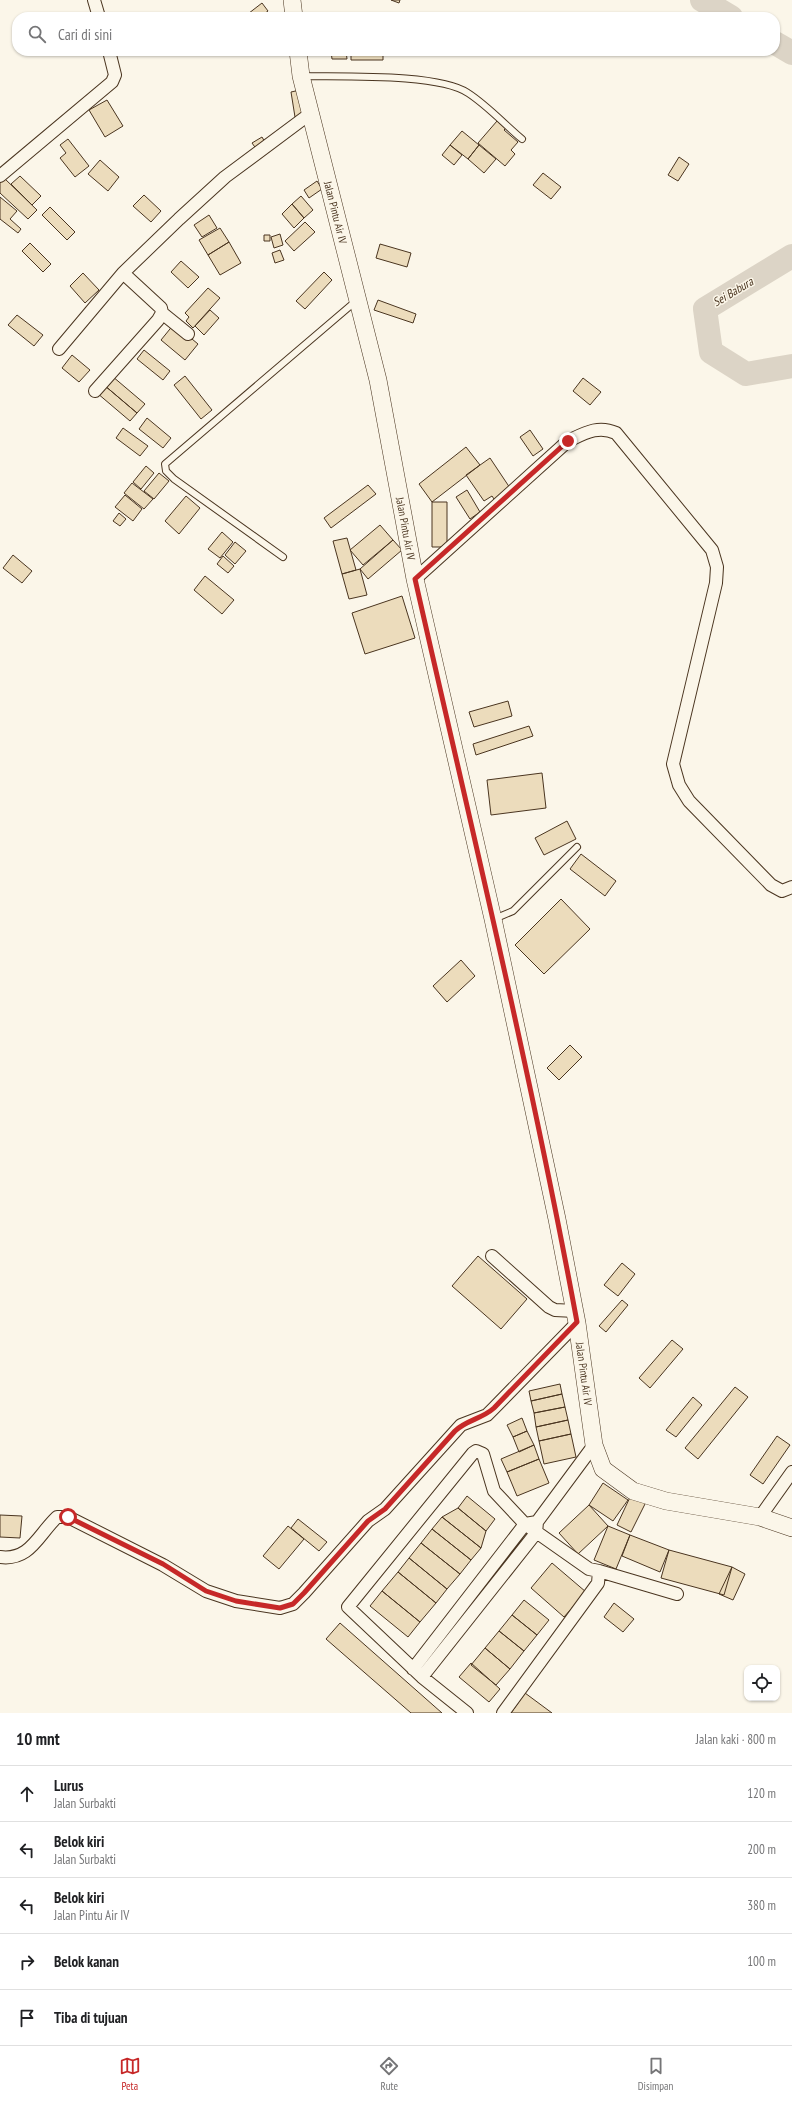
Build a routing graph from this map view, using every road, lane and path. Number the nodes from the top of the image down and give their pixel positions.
1 (94, 0) edge
2 (292, 0) edge
3 (98, 12) edge
4 (293, 12) edge
5 (110, 56) edge
6 (299, 56) edge
7 (301, 76) junction
8 (311, 113) junction
9 (522, 139) dead end
10 (0, 176) edge
11 (123, 273) junction
12 (358, 300) junction
13 (162, 313) junction
14 (188, 334) dead end
15 (59, 349) dead end
16 (95, 390) dead end
17 (283, 557) dead end
18 (415, 579) junction
19 (577, 847) dead end
20 (792, 887) edge
21 (493, 919) junction
22 (492, 1256) dead end
23 (576, 1317) junction
24 (594, 1445) junction
25 (792, 1472) edge
26 (760, 1517) junction
27 (525, 1524) junction
28 (537, 1528) junction
29 (792, 1528) edge
30 (0, 1557) edge
31 (599, 1571) junction
32 (677, 1594) dead end
33 (418, 1673) junction
34 (467, 1713) edge
35 (503, 1713) edge

1 - 3 street
2 - 4 main road
5 - 10 street
6 - 7 main road, Jalan Pintu Air IV
7 - 8 main road, Jalan Pintu Air IV
7 - 9 lane
8 - 11 street
8 - 12 main road, Jalan Pintu Air IV
11 - 13 street
11 - 15 street
12 - 17 lane
12 - 18 main road, Jalan Pintu Air IV
13 - 14 street
13 - 16 street
18 - 20 street
18 - 21 main road, Jalan Pintu Air IV
19 - 21 lane
21 - 23 main road, Jalan Pintu Air IV
22 - 23 street
23 - 24 main road, Jalan Pintu Air IV
23 - 30 street
24 - 26 main road, Jalan Pintu Air IV
24 - 28 street
25 - 26 street
26 - 29 main road, Jalan Pintu Air IV
27 - 28 street
27 - 33 street
27 - 33 street
28 - 31 street
28 - 33 street
31 - 32 street
31 - 35 street
33 - 34 street

